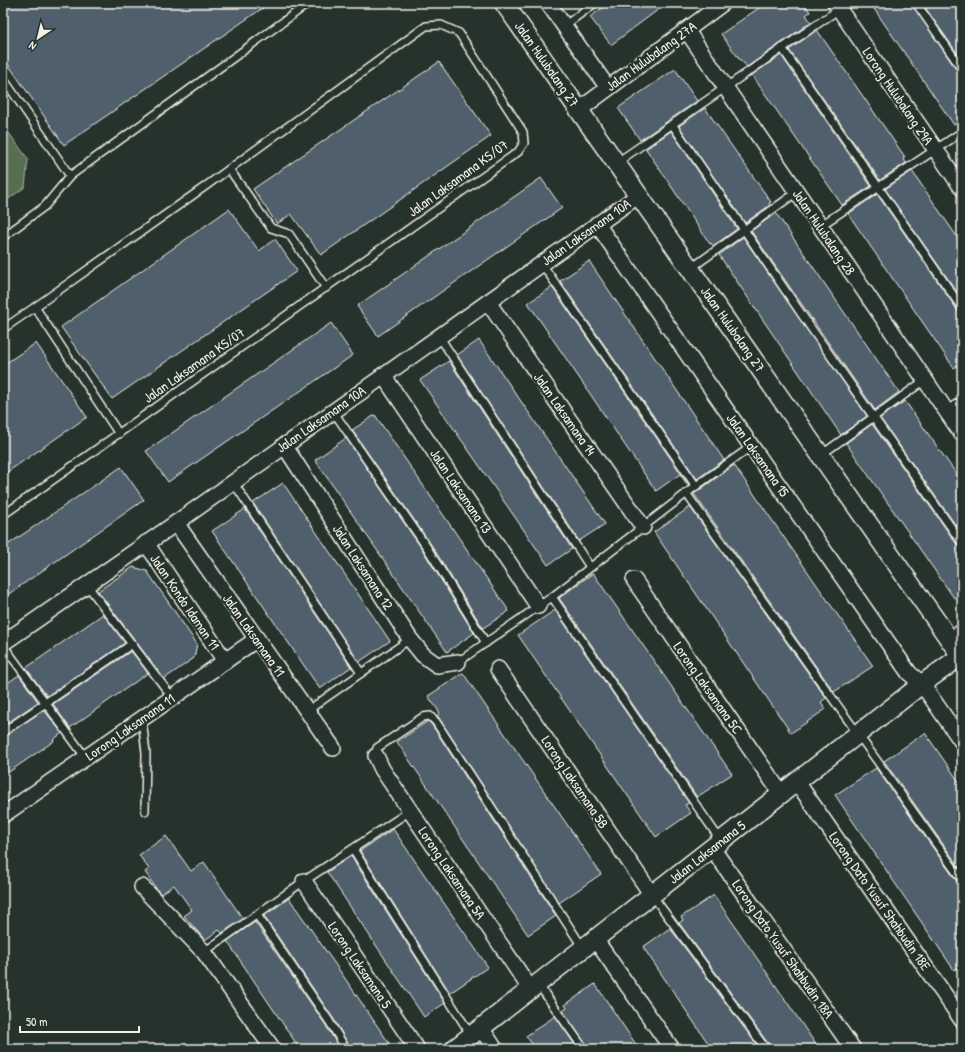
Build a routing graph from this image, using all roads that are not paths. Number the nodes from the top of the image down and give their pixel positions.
1 (309, 3) edge
2 (504, 3) edge
3 (548, 3) edge
4 (596, 3) edge
5 (724, 3) edge
6 (916, 3) edge
7 (841, 5) edge
8 (564, 26) junction
9 (686, 30) junction
10 (782, 48) junction
11 (962, 69) edge
12 (3, 78) edge
13 (726, 87) junction
14 (608, 88) junction
15 (579, 110) junction
16 (672, 124) junction
17 (962, 132) edge
18 (936, 150) junction
19 (616, 163) junction
20 (229, 169) junction
21 (70, 176) junction
22 (879, 188) junction
23 (962, 188) edge
24 (797, 192) junction
25 (639, 195) junction
26 (597, 224) junction
27 (820, 226) junction
28 (745, 229) junction
29 (3, 237) edge
30 (542, 264) junction
31 (690, 269) junction
32 (326, 288) junction
33 (488, 302) junction
34 (36, 307) junction
35 (962, 308) edge
36 (3, 329) edge
37 (438, 336) junction
38 (383, 376) junction
39 (925, 380) junction
40 (962, 405) edge
41 (333, 411) junction
42 (949, 414) junction
43 (873, 417) junction
44 (120, 434) junction
45 (962, 434) edge
46 (284, 445) junction
47 (752, 446) junction
48 (820, 455) junction
49 (233, 482) junction
50 (696, 486) junction
51 (686, 494) junction
52 (3, 515) edge
53 (176, 522) junction
54 (643, 527) junction
55 (146, 543) junction
56 (962, 543) edge
57 (590, 566) junction
58 (634, 580) dead end
59 (87, 585) junction
60 (552, 597) junction
61 (538, 606) junction
62 (956, 636) edge
63 (410, 638) junction
64 (257, 639) junction
65 (486, 643) junction
66 (3, 644) edge
67 (132, 644) junction
68 (961, 656) edge
69 (225, 661) junction
70 (458, 662) joint
71 (498, 669) dead end
72 (361, 673) junction
73 (922, 684) junction
74 (172, 697) junction
75 (45, 703) junction
76 (307, 710) junction
77 (142, 718) junction
78 (3, 732) edge
79 (858, 734) junction
80 (962, 742) edge
81 (333, 748) dead end
82 (376, 756) joint
83 (86, 758) junction
84 (797, 782) junction
85 (782, 795) junction
86 (145, 811) dead end
87 (410, 811) junction
88 (3, 815) edge
89 (716, 845) junction
90 (353, 849) junction
91 (962, 880) edge
92 (304, 881) junction
93 (142, 888) dead end
94 (652, 895) junction
95 (257, 915) junction
96 (589, 943) junction
97 (204, 952) junction
98 (534, 987) junction
99 (962, 1020) edge
100 (476, 1031) junction
101 (272, 1049) edge
102 (346, 1049) edge
103 (417, 1049) edge
104 (454, 1049) edge
105 (495, 1049) edge
106 (584, 1049) edge
107 (672, 1049) edge
108 (766, 1049) edge
109 (853, 1049) edge

1 - 21 lane
2 - 15 street, Jalan Hulubalang 27
3 - 8 street
4 - 8 lane
5 - 9 street, Jalan Hulubalang 27A
6 - 11 lane
7 - 10 lane
7 - 18 street, Lorong Hulubalang 29A
8 - 14 street
9 - 13 street, Jalan Hulubalang 28
9 - 14 street, Jalan Hulubalang 27A
10 - 13 lane
10 - 22 lane
12 - 21 lane
13 - 16 lane
13 - 24 street, Jalan Hulubalang 28
14 - 15 street, Jalan Hulubalang 27A
15 - 19 street, Jalan Hulubalang 27
16 - 19 lane
16 - 28 lane
17 - 18 lane
18 - 22 lane
18 - 23 street, Lorong Hulubalang 29A
19 - 25 street, Jalan Hulubalang 27
20 - 32 lane
20 - 32 lane, Jalan Laksamana KS/07
20 - 34 lane, Jalan Laksamana KS/07
21 - 29 lane
22 - 27 lane
22 - 35 lane
24 - 27 street, Jalan Hulubalang 28
24 - 28 lane
25 - 26 street, Jalan Laksamana 10A
25 - 31 street, Jalan Hulubalang 27
26 - 30 street, Jalan Laksamana 10A
26 - 47 street, Jalan Laksamana 15
27 - 39 street, Jalan Hulubalang 28
28 - 31 lane
28 - 43 lane
30 - 33 street, Jalan Laksamana 10A
30 - 50 lane
31 - 48 street, Jalan Hulubalang 27
32 - 44 lane, Jalan Laksamana KS/07
33 - 37 street, Jalan Laksamana 10A
33 - 54 street, Jalan Laksamana 14
34 - 36 lane, Jalan Laksamana KS/07
34 - 44 lane
37 - 38 street, Jalan Laksamana 10A
37 - 57 lane
38 - 41 street, Jalan Laksamana 10A
38 - 61 street, Jalan Laksamana 13
39 - 42 street, Jalan Hulubalang 28
39 - 43 lane
40 - 42 street
41 - 46 street, Jalan Laksamana 10A
41 - 65 lane
42 - 45 street, Jalan Hulubalang 28
43 - 48 lane
43 - 56 lane
44 - 52 lane, Jalan Laksamana KS/07
46 - 49 street, Jalan Laksamana 10A
46 - 63 street, Jalan Laksamana 12
47 - 50 lane
47 - 73 street, Jalan Laksamana 15
48 - 62 street, Jalan Hulubalang 27
49 - 53 street, Jalan Laksamana 10A
49 - 72 lane
50 - 51 lane
51 - 54 lane
51 - 79 lane
53 - 55 street, Jalan Laksamana 10A
53 - 64 street, Jalan Laksamana 11
54 - 57 lane
55 - 59 street, Jalan Laksamana 10A
55 - 69 street, Jalan Kondo Idaman 11
57 - 60 lane
58 - 85 street, Lorong Laksamana 5C
59 - 66 street, Jalan Laksamana 10A
59 - 67 lane
60 - 61 lane
60 - 89 lane
61 - 65 lane
62 - 68 street, Jalan Hulubalang 27
63 - 70 street, Jalan Laksamana 12
63 - 72 lane
64 - 69 street, Lorong Laksamana 11
64 - 76 street, Jalan Laksamana 11
65 - 70 lane
66 - 75 lane
67 - 74 lane
67 - 75 lane
68 - 73 street, Jalan Laksamana 5
69 - 74 street, Lorong Laksamana 11
71 - 94 street, Lorong Laksamana 5B
72 - 76 lane
73 - 79 street, Jalan Laksamana 5
73 - 80 street, Jalan Laksamana 15
74 - 77 street, Lorong Laksamana 11
75 - 78 lane
75 - 83 lane
76 - 81 street, Jalan Laksamana 11
77 - 83 street, Lorong Laksamana 11
77 - 86 lane
79 - 84 street, Jalan Laksamana 5
79 - 91 lane
82 - 87 street, Lorong Laksamana 5A
82 - 96 lane
83 - 88 street, Lorong Laksamana 11
84 - 85 street, Jalan Laksamana 5
84 - 99 street, Lorong Dato Yusuf Shahbudin 18E
85 - 89 street, Jalan Laksamana 5
87 - 90 lane
87 - 98 street, Lorong Laksamana 5A
89 - 94 street, Jalan Laksamana 5
89 - 109 street, Lorong Dato Yusuf Shahbudin 18A
90 - 92 lane
90 - 100 lane
92 - 95 lane
92 - 103 street, Lorong Laksamana 5
93 - 97 street
94 - 96 street, Jalan Laksamana 5
94 - 108 lane
95 - 97 lane
95 - 102 lane
96 - 98 street, Jalan Laksamana 5
96 - 107 street
97 - 101 street
98 - 100 street, Jalan Laksamana 5
98 - 106 lane
100 - 104 street, Jalan Laksamana 5
100 - 105 street

